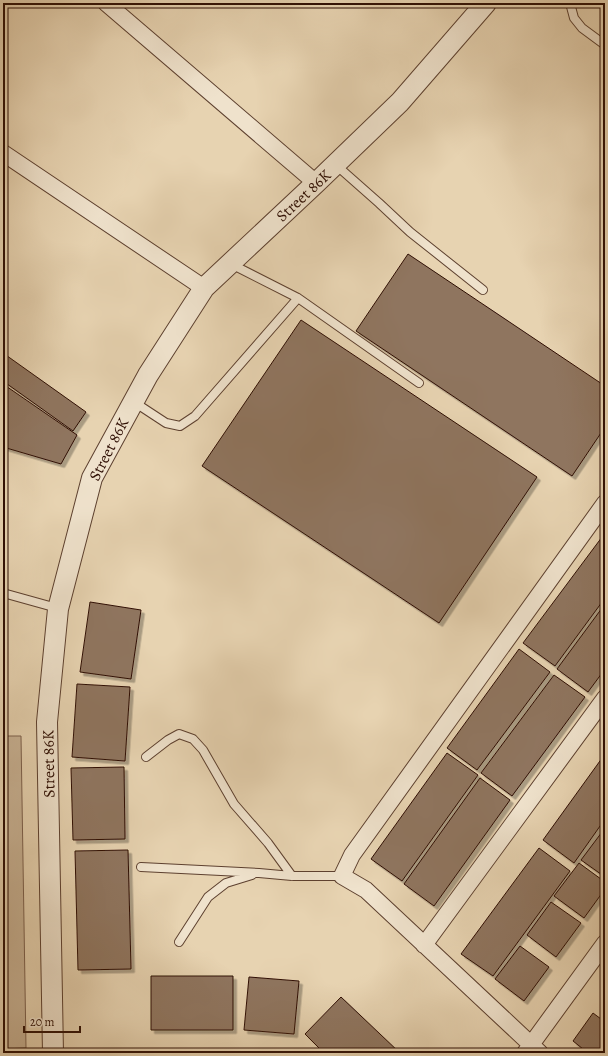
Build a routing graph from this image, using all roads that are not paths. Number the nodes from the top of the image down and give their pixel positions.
1 (106, 3) edge
2 (486, 3) edge
3 (570, 3) edge
4 (605, 45) edge
5 (3, 153) edge
6 (336, 164) junction
7 (316, 183) junction
8 (230, 264) junction
9 (204, 288) junction
10 (483, 290) dead end
11 (298, 298) junction
12 (419, 383) dead end
13 (133, 402) junction
14 (605, 503) edge
15 (3, 594) edge
16 (58, 609) junction
17 (605, 698) edge
18 (146, 757) dead end
19 (141, 867) dead end
20 (258, 873) junction
21 (292, 876) junction
22 (342, 876) junction
23 (179, 942) dead end
24 (605, 943) edge
25 (424, 945) junction
26 (532, 1050) edge
27 (53, 1053) edge

1 - 7 street
2 - 6 street, Street 86K
3 - 4 lane
5 - 9 street
6 - 7 street, Street 86K
6 - 10 lane
7 - 8 street, Street 86K
8 - 9 street, Street 86K
8 - 11 lane
9 - 13 street, Street 86K
11 - 12 lane
11 - 13 lane
13 - 16 street, Street 86K
14 - 22 street
15 - 16 lane
16 - 27 street, Street 86K
17 - 25 street
18 - 21 lane
19 - 20 lane
20 - 21 lane
20 - 23 lane
21 - 22 lane
22 - 25 street
24 - 26 street
25 - 26 street

